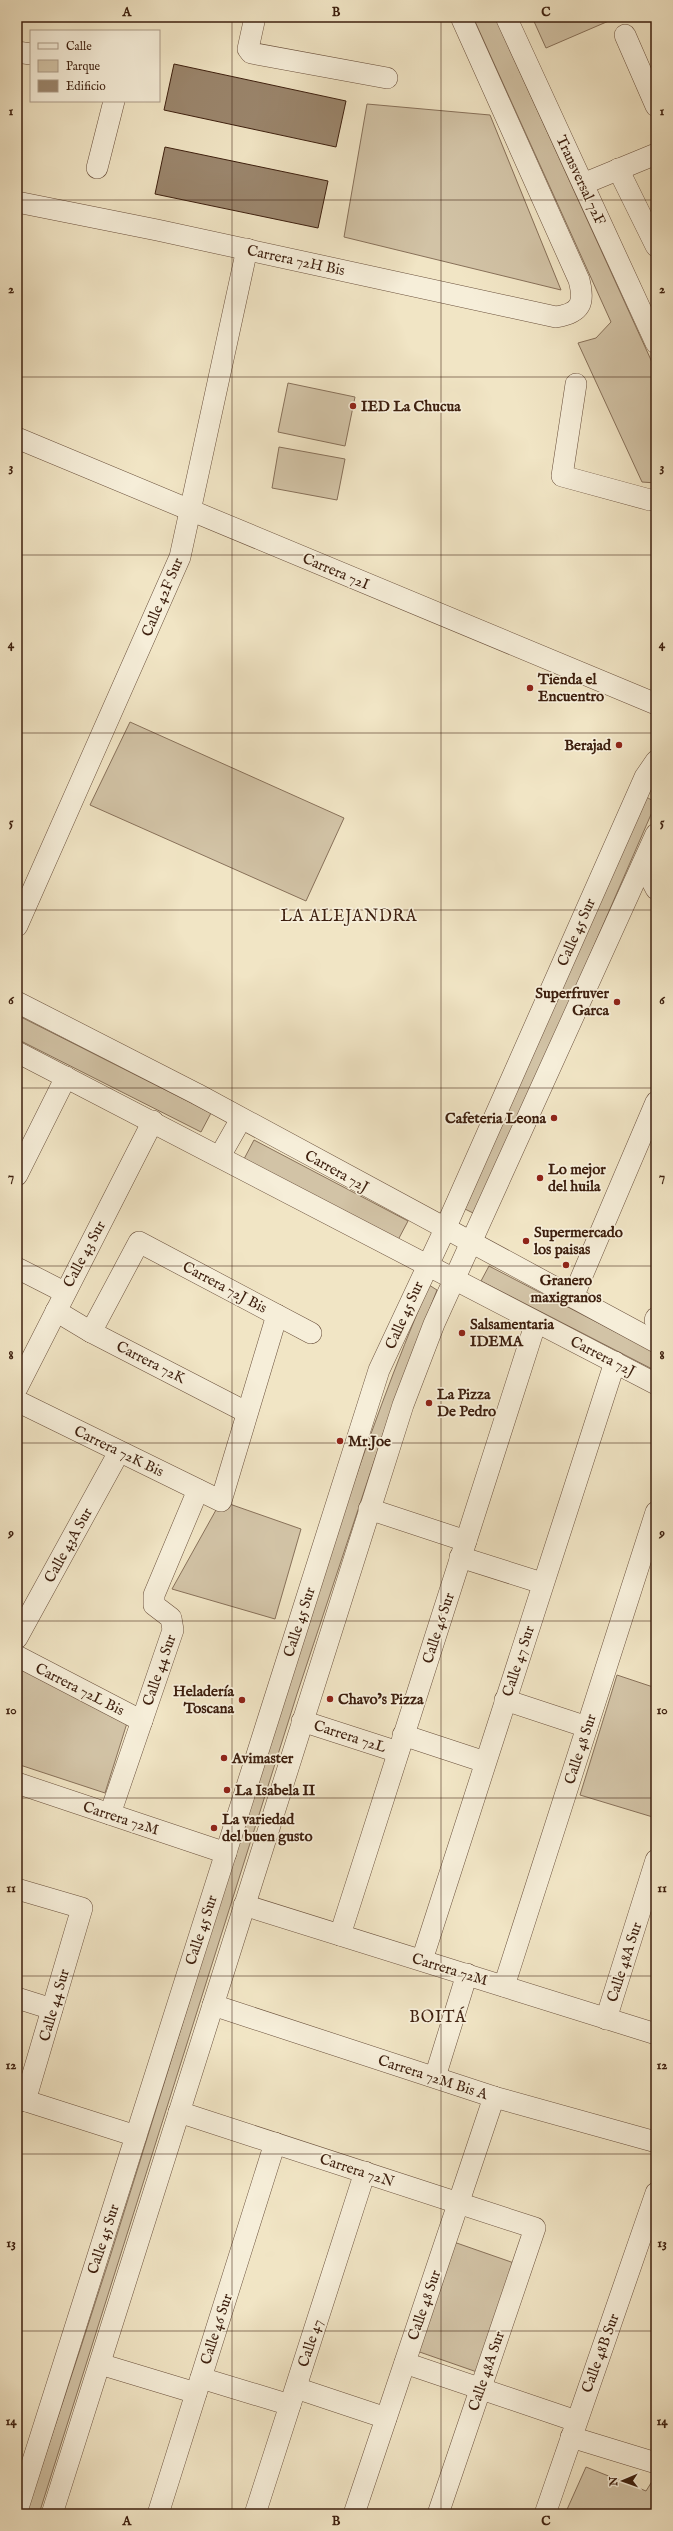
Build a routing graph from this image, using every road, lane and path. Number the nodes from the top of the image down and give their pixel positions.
1 (255, 17) edge
2 (461, 17) edge
3 (506, 17) edge
4 (625, 35) dead end
5 (17, 52) edge
6 (30, 54) edge
7 (387, 78) dead end
8 (114, 102) edge
9 (656, 106) edge
10 (656, 154) edge
11 (97, 168) dead end
12 (618, 170) junction
13 (583, 184) junction
14 (17, 202) edge
15 (656, 246) edge
16 (247, 249) junction
17 (656, 343) edge
18 (576, 384) dead end
19 (17, 438) edge
20 (656, 499) edge
21 (191, 511) junction
22 (656, 704) edge
23 (656, 761) edge
24 (656, 834) edge
25 (643, 864) junction
26 (656, 889) edge
27 (17, 926) edge
28 (17, 1002) edge
29 (17, 1052) edge
30 (66, 1077) junction
31 (656, 1102) edge
32 (241, 1118) junction
33 (152, 1121) junction
34 (220, 1156) junction
35 (17, 1175) edge
36 (445, 1229) junction
37 (472, 1244) junction
38 (427, 1265) junction
39 (17, 1268) edge
40 (455, 1280) junction
41 (64, 1292) junction
42 (573, 1297) junction
43 (56, 1311) junction
44 (276, 1315) junction
45 (536, 1322) junction
46 (91, 1332) junction
47 (311, 1333) dead end
48 (656, 1342) edge
49 (615, 1362) junction
50 (656, 1384) edge
51 (17, 1388) edge
52 (17, 1401) edge
53 (246, 1412) junction
54 (120, 1452) junction
55 (198, 1490) junction
56 (369, 1509) junction
57 (656, 1512) edge
58 (463, 1549) junction
59 (542, 1583) junction
60 (17, 1638) edge
61 (17, 1656) edge
62 (505, 1700) junction
63 (142, 1721) junction
64 (302, 1721) junction
65 (587, 1727) junction
66 (401, 1744) junction
67 (485, 1762) junction
68 (17, 1783) edge
69 (110, 1814) junction
70 (226, 1853) junction
71 (656, 1860) edge
72 (17, 1889) edge
73 (244, 1905) junction
74 (340, 1935) junction
75 (422, 1960) junction
76 (467, 1974) junction
77 (504, 1986) junction
78 (17, 1998) edge
79 (213, 2005) junction
80 (52, 2009) junction
81 (606, 2019) junction
82 (656, 2034) edge
83 (435, 2077) junction
84 (494, 2097) junction
85 (21, 2100) edge
86 (179, 2112) junction
87 (136, 2136) junction
88 (656, 2142) edge
89 (275, 2143) junction
90 (365, 2172) junction
91 (656, 2193) edge
92 (458, 2203) junction
93 (651, 2226) edge
94 (535, 2228) joint
95 (404, 2363) junction
96 (100, 2364) junction
97 (198, 2385) junction
98 (481, 2388) junction
99 (293, 2396) junction
100 (386, 2418) junction
101 (573, 2429) junction
102 (656, 2463) edge
103 (17, 2511) edge
104 (52, 2514) edge
105 (158, 2514) edge
106 (254, 2514) edge
107 (354, 2514) edge
108 (438, 2514) edge
109 (545, 2514) edge

1 - 7 street
2 - 16 street, Carrera 72H Bis
3 - 13 street, Transversal 72F
4 - 9 street
5 - 6 street
8 - 11 street
10 - 12 street
12 - 13 street
12 - 15 street
13 - 17 street, Transversal 72F
14 - 16 street, Carrera 72H Bis
16 - 21 street, Calle 42F Sur
18 - 20 street
19 - 21 street, Carrera 72I
21 - 22 street, Carrera 72I
21 - 27 street, Calle 42F Sur
23 - 36 street, Calle 45 Sur
24 - 25 street, Calle 45 Sur
25 - 26 street
25 - 37 street, Calle 45 Sur
28 - 32 street, Carrera 72J
29 - 30 street, Carrera 72J
30 - 33 street, Carrera 72J
30 - 35 street
31 - 42 street
32 - 34 street
32 - 36 street, Carrera 72J
33 - 34 street, Carrera 72J
33 - 41 street, Calle 43 Sur
34 - 38 street, Carrera 72J
36 - 37 street, Carrera 72J
36 - 38 street, Calle 45 Sur
37 - 40 street, Calle 45 Sur
37 - 42 street, Carrera 72J
38 - 40 street, Carrera 72J
38 - 70 street, Calle 45 Sur
39 - 41 street
40 - 45 street, Carrera 72J
40 - 56 street, Calle 45 Sur
41 - 43 street, Calle 43 Sur
42 - 48 street, Carrera 72J
43 - 46 street, Carrera 72K
43 - 51 street, Calle 43 Sur
44 - 46 street, Carrera 72J Bis
44 - 47 street, Carrera 72J Bis
44 - 53 street
45 - 49 street, Carrera 72J
45 - 58 street, Calle 46 Sur
46 - 53 street, Carrera 72K
49 - 50 street, Carrera 72J
49 - 59 street, Calle 47 Sur
52 - 54 street, Carrera 72K Bis
53 - 55 street, Carrera 72K Bis
54 - 55 street, Carrera 72K Bis
54 - 60 street, Calle 43A Sur
55 - 63 street, Calle 44 Sur
56 - 58 street
56 - 64 street, Calle 45 Sur
57 - 65 street, Calle 48 Sur
58 - 59 street
58 - 66 street, Calle 46 Sur
59 - 62 street, Calle 47 Sur
61 - 63 street, Carrera 72L Bis
62 - 65 street
62 - 67 street, Calle 47 Sur
63 - 69 street, Calle 44 Sur
64 - 66 street, Carrera 72L
64 - 73 street, Calle 45 Sur
65 - 77 street, Calle 48 Sur
66 - 67 street, Carrera 72L
66 - 74 street, Calle 46 Sur
67 - 75 street, Calle 47 Sur
68 - 69 street, Carrera 72M
69 - 70 street, Carrera 72M
70 - 87 street, Calle 45 Sur
71 - 81 street, Calle 48A Sur
72 - 80 street, Calle 44 Sur
73 - 74 street, Carrera 72M
73 - 79 street, Calle 45 Sur
74 - 75 street, Carrera 72M
75 - 76 street, Carrera 72M
76 - 77 street, Carrera 72M
76 - 83 street
77 - 81 street, Carrera 72M
78 - 80 street
79 - 83 street, Carrera 72M Bis A
79 - 86 street, Calle 45 Sur
80 - 85 street, Calle 44 Sur
81 - 82 street, Carrera 72M
83 - 84 street, Carrera 72M Bis A
84 - 88 street, Carrera 72M Bis A
84 - 92 street, Calle 48 Sur
85 - 87 street
86 - 89 street, Carrera 72N
86 - 96 street, Calle 45 Sur
87 - 103 street, Calle 45 Sur
89 - 90 street, Carrera 72N
89 - 97 street, Calle 46 Sur
90 - 92 street, Carrera 72N
90 - 99 street, Calle 47
91 - 93 street, Calle 48B Sur
92 - 94 street, Carrera 72N
92 - 95 street, Calle 48 Sur
93 - 101 street, Calle 48B Sur
94 - 98 street, Calle 48A Sur
95 - 98 street
95 - 100 street, Calle 48 Sur
96 - 97 street
96 - 104 street, Calle 45 Sur
97 - 99 street
97 - 105 street, Calle 46 Sur
98 - 101 street
98 - 108 street, Calle 48A Sur
99 - 100 street
99 - 106 street, Calle 47
100 - 107 street, Calle 48 Sur
101 - 102 street
101 - 109 street, Calle 48B Sur

